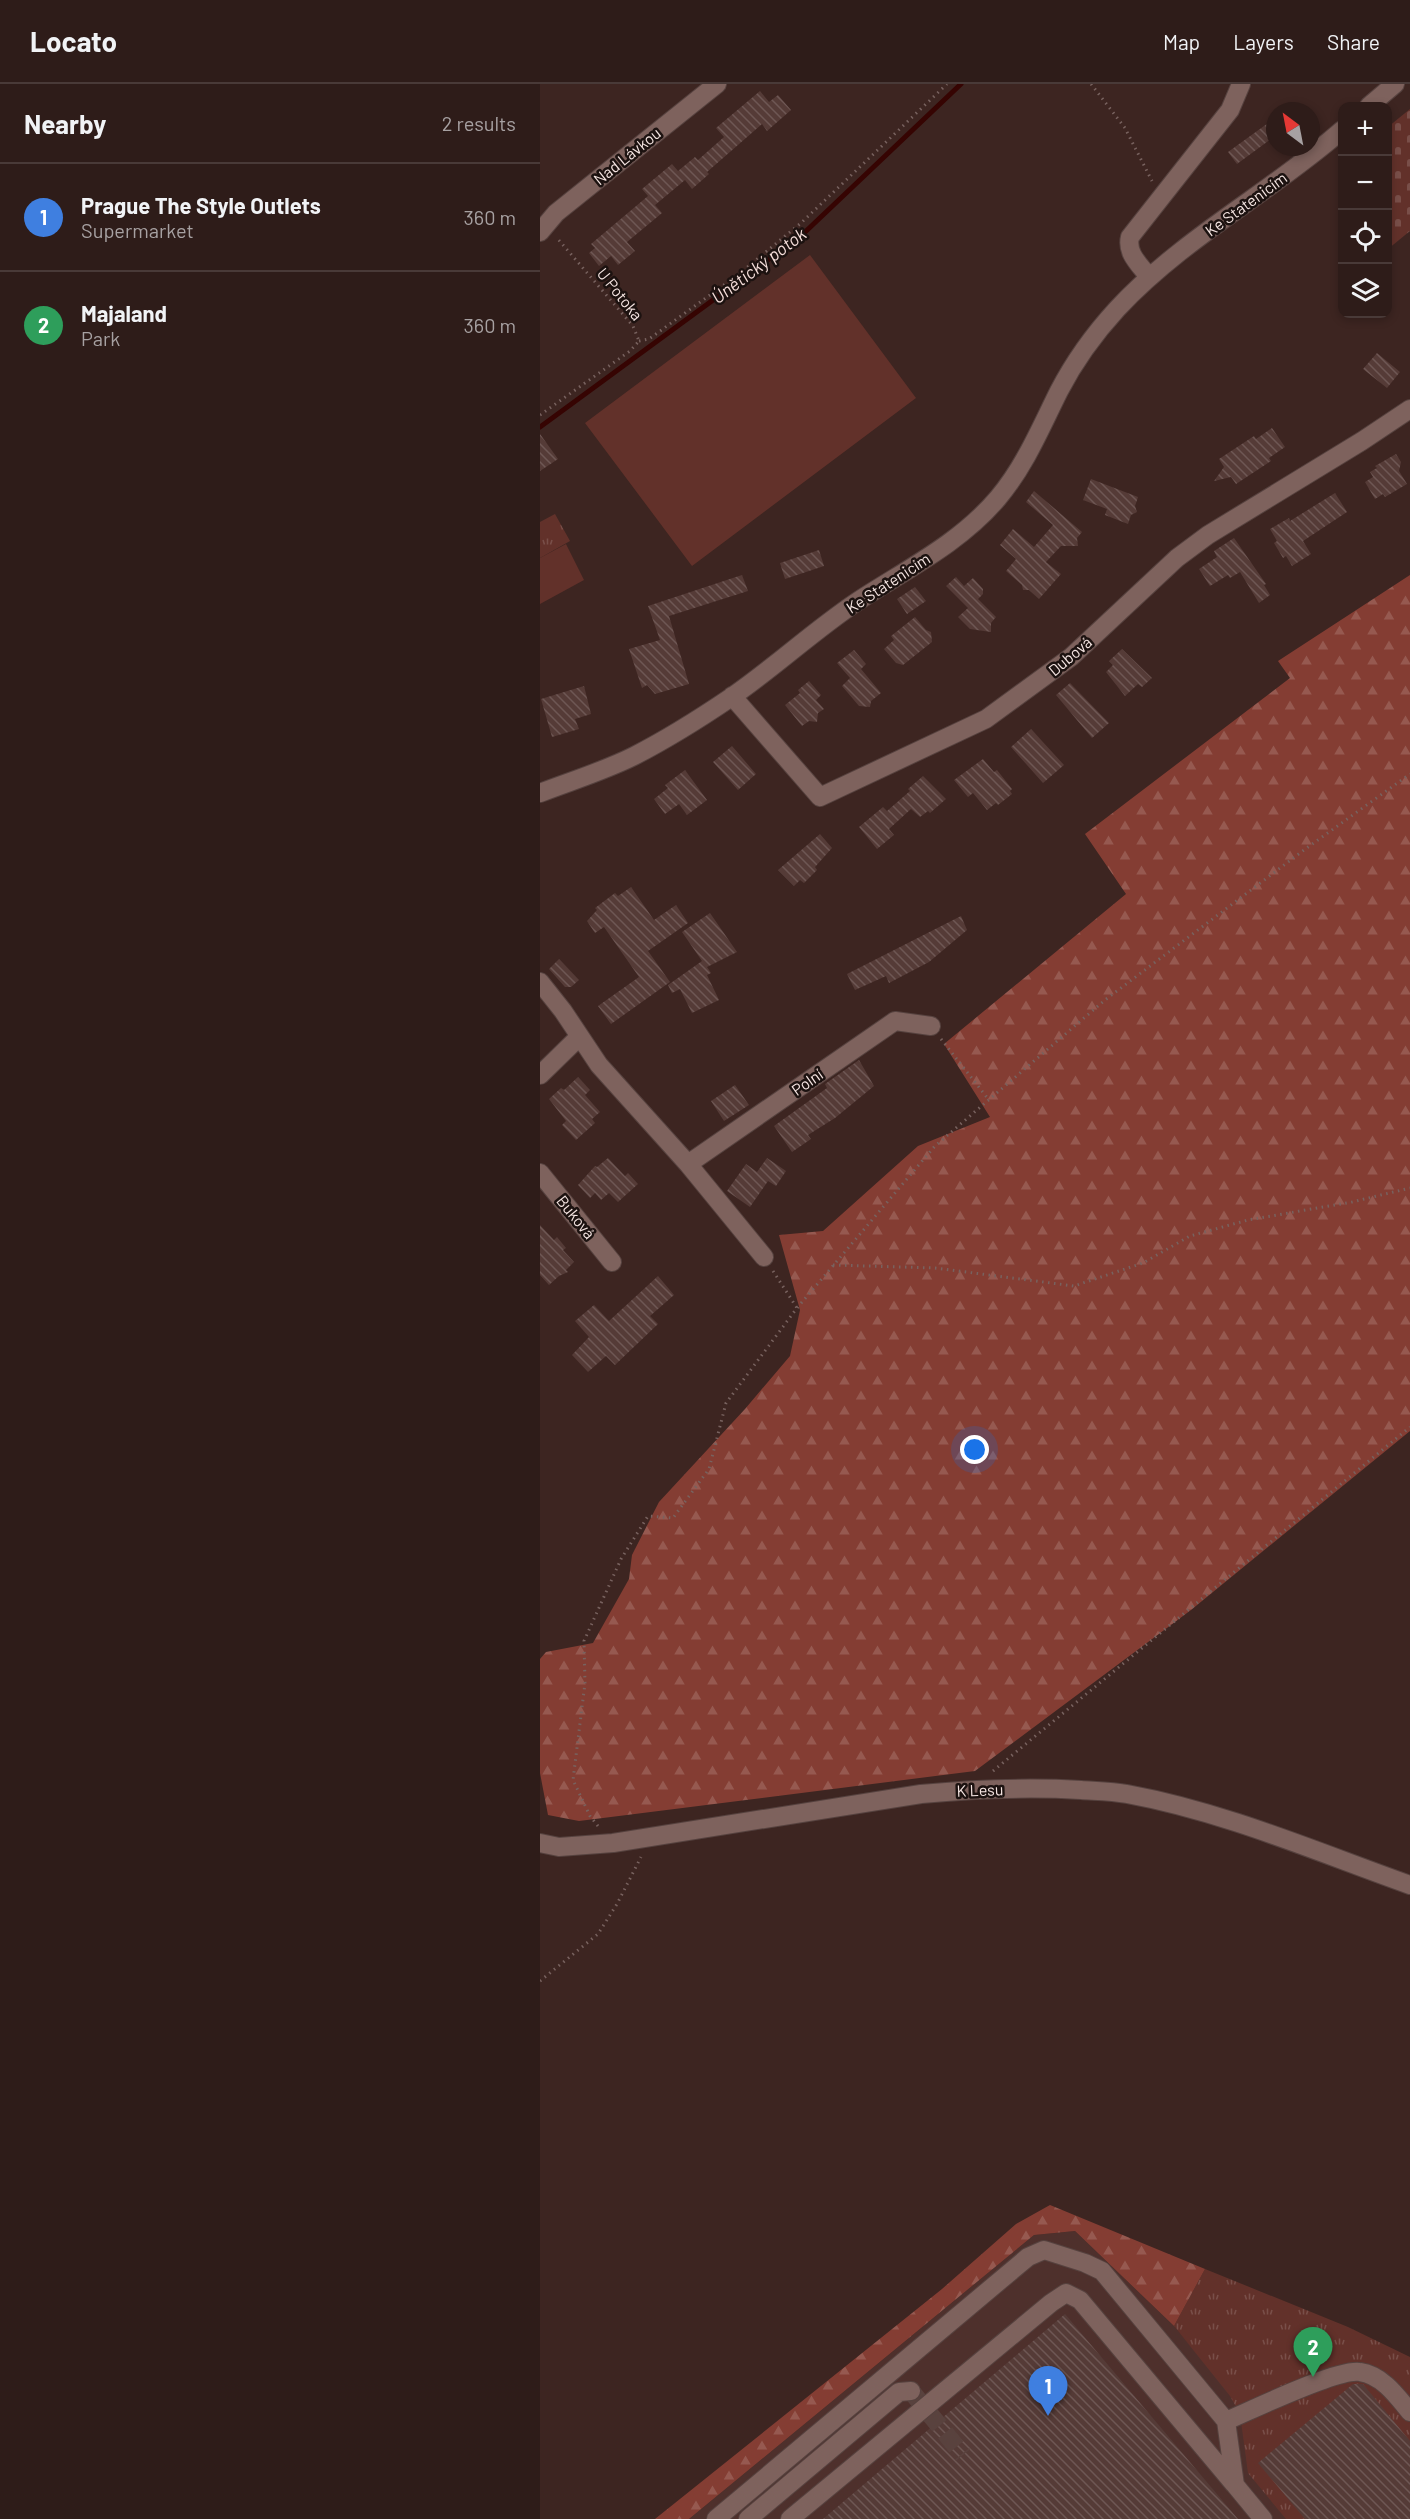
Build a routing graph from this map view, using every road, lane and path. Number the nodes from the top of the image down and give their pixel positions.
1 (717, 84) edge
2 (947, 84) edge
3 (1091, 84) edge
4 (1241, 84) edge
5 (1395, 84) edge
6 (1405, 84) edge
7 (1410, 86) edge
8 (1374, 102) edge
9 (1338, 133) edge
10 (1160, 198) junction
11 (543, 229) edge
12 (1149, 277) junction
13 (639, 341) junction
14 (1410, 409) edge
15 (540, 415) edge
16 (732, 696) junction
17 (1410, 774) edge
18 (540, 793) edge
19 (540, 981) edge
20 (931, 1026) joint
21 (579, 1037) junction
22 (540, 1075) edge
23 (989, 1100) junction
24 (688, 1164) junction
25 (540, 1173) edge
26 (1410, 1188) edge
27 (764, 1257) joint
28 (612, 1262) dead end
29 (833, 1265) junction
30 (797, 1308) junction
31 (1410, 1427) edge
32 (971, 1789) junction
33 (650, 1837) junction
34 (540, 1843) edge
35 (613, 1843) junction
36 (1410, 1886) edge
37 (540, 1981) edge
38 (911, 2391) dead end
39 (1410, 2412) edge
40 (1226, 2421) junction
41 (1235, 2485) junction
42 (716, 2519) edge
43 (748, 2519) edge
44 (790, 2519) edge
45 (1263, 2519) edge

1 - 11 street, Nad Lávkou
2 - 13 path
3 - 10 path
4 - 10 street
5 - 8 street
6 - 7 street
9 - 12 street, Ke Statenicím
10 - 12 street
11 - 13 path, U Potoka
12 - 16 street, Ke Statenicím
13 - 15 path, U Potoka
14 - 16 street, Dubová
16 - 18 street, Ke Statenicím
17 - 23 path
19 - 21 street
20 - 23 path
20 - 24 street, Polní
21 - 22 street
21 - 24 street
23 - 29 path
24 - 27 street
25 - 28 street, Buková
26 - 29 path
27 - 30 path
29 - 30 path
30 - 35 path
31 - 32 path
32 - 33 street, K Lesu
32 - 36 street, K Lesu
33 - 35 street, K Lesu
33 - 37 path
34 - 35 street, K Lesu
38 - 43 street
39 - 40 street
40 - 41 street
40 - 42 street
41 - 44 street
41 - 45 street

